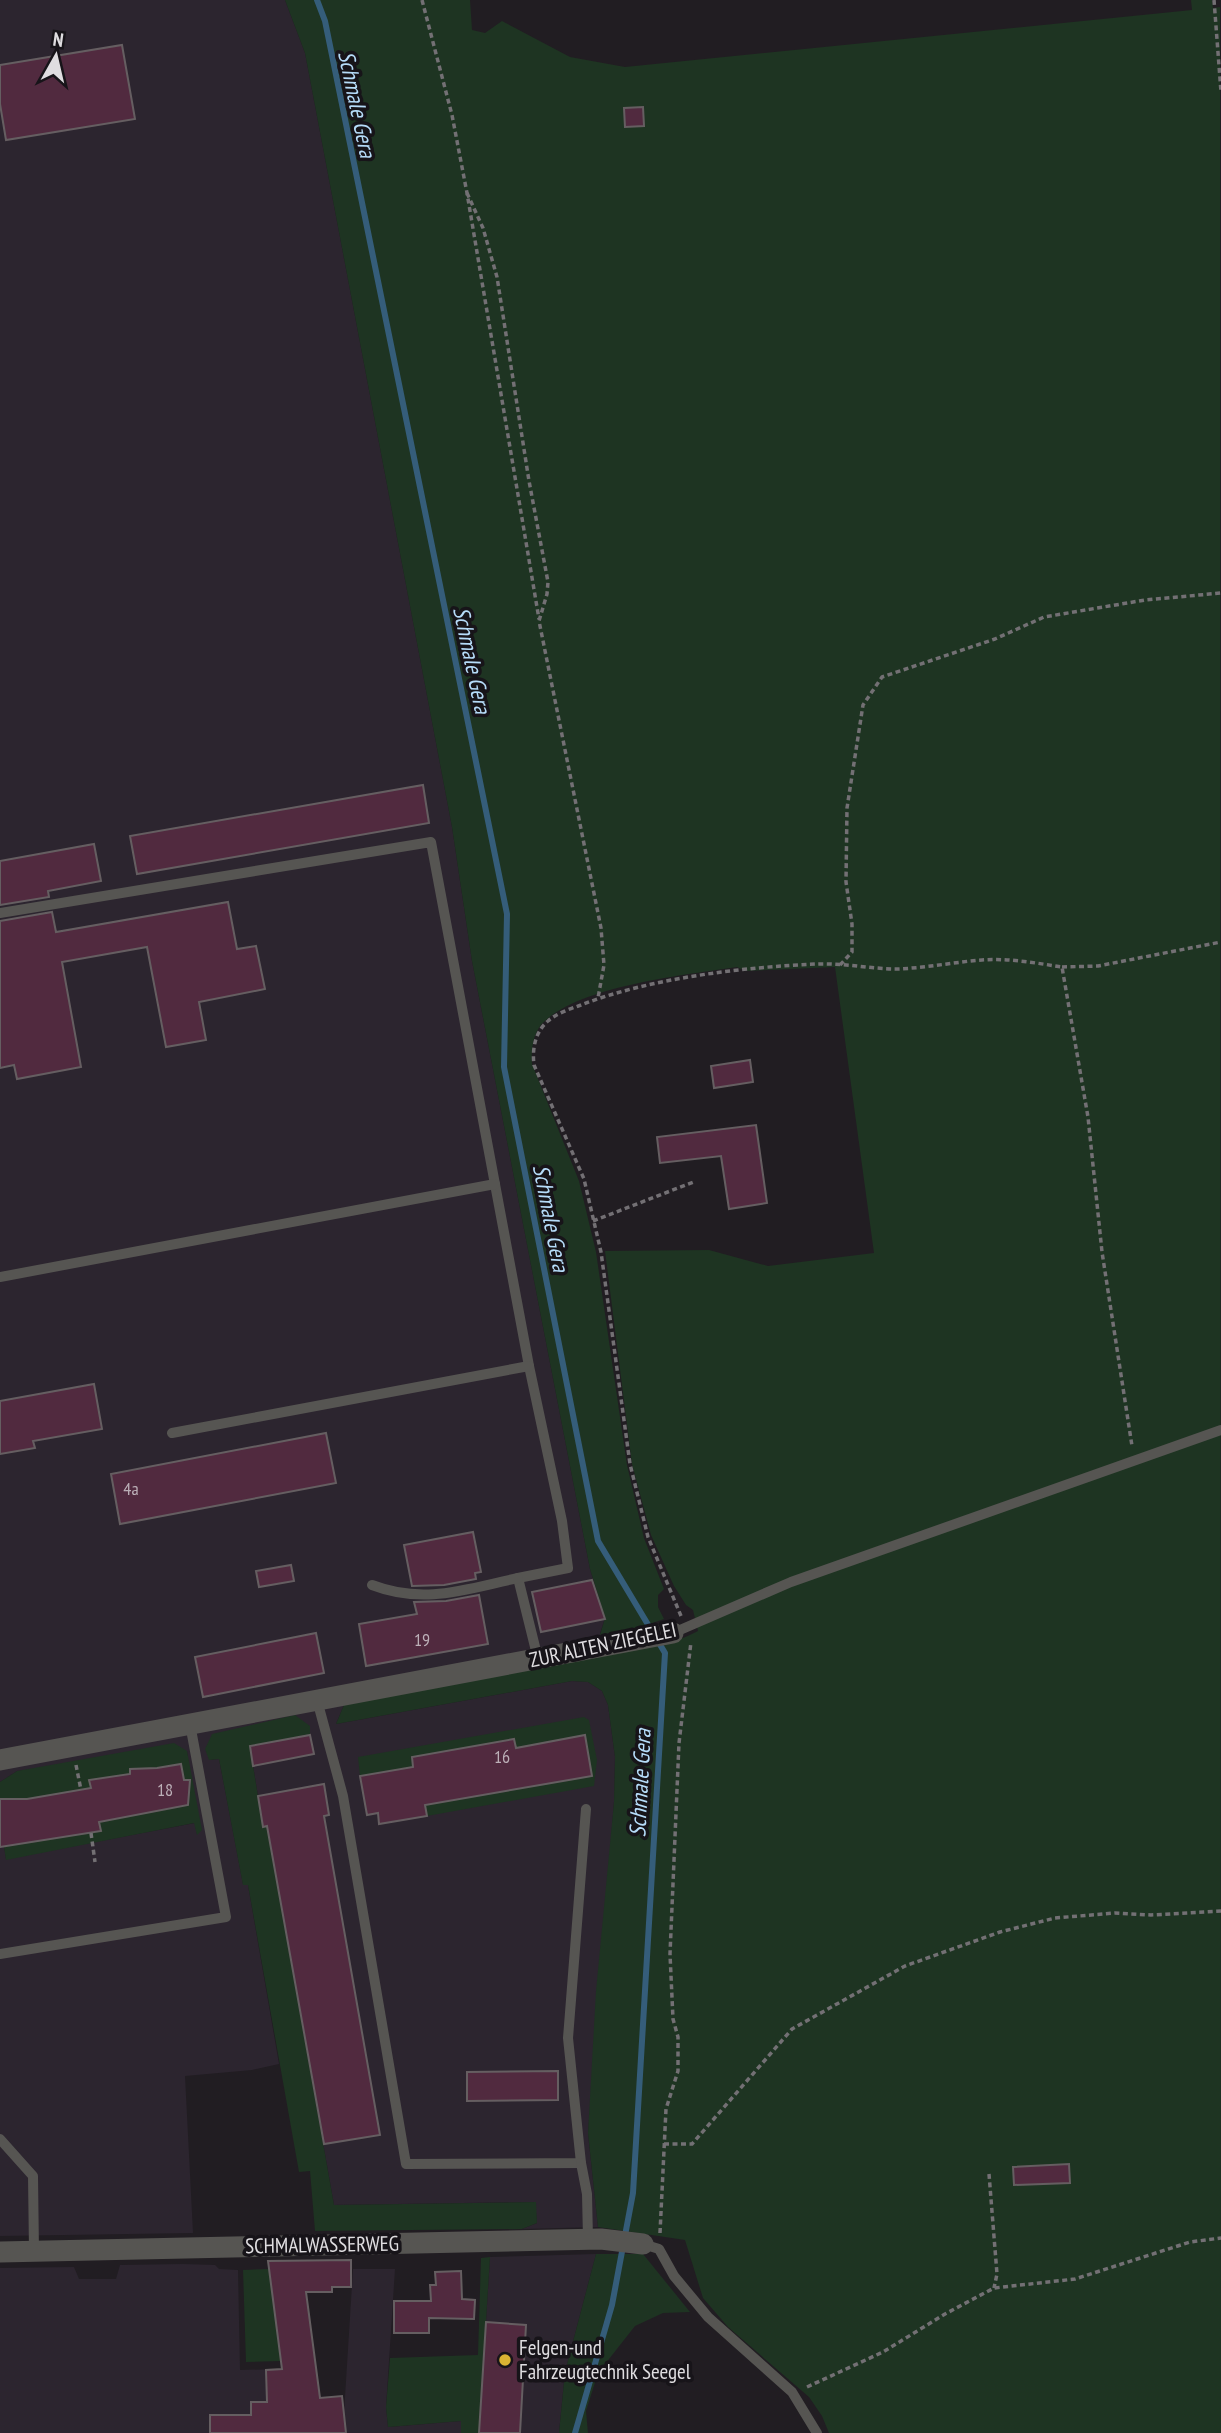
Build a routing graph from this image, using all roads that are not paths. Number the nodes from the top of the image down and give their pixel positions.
1 (0, 913) edge
2 (495, 1184) junction
3 (0, 1277) edge
4 (529, 1366) junction
5 (1221, 1430) edge
6 (172, 1433) dead end
7 (518, 1578) junction
8 (372, 1585) dead end
9 (679, 1630) joint
10 (538, 1659) junction
11 (317, 1700) junction
12 (190, 1724) junction
13 (0, 1760) edge
14 (586, 1809) dead end
15 (0, 1954) edge
16 (0, 2139) edge
17 (581, 2163) junction
18 (595, 2239) junction
19 (651, 2247) joint
20 (0, 2252) edge
21 (34, 2252) junction
22 (817, 2433) edge

1 - 2 lane
2 - 3 lane
2 - 4 lane
4 - 6 lane
4 - 7 lane
5 - 9 lane, ZUR ALTEN ZIEGELEI
7 - 8 lane
7 - 10 lane
9 - 10 street, ZUR ALTEN ZIEGELEI
10 - 11 street, ZUR ALTEN ZIEGELEI
11 - 12 street, ZUR ALTEN ZIEGELEI
11 - 17 lane
12 - 13 street, ZUR ALTEN ZIEGELEI
12 - 15 lane
14 - 17 lane
16 - 21 lane
17 - 18 lane
18 - 19 street, SCHMALWASSERWEG
18 - 21 street, SCHMALWASSERWEG
19 - 22 lane
20 - 21 street, SCHMALWASSERWEG

